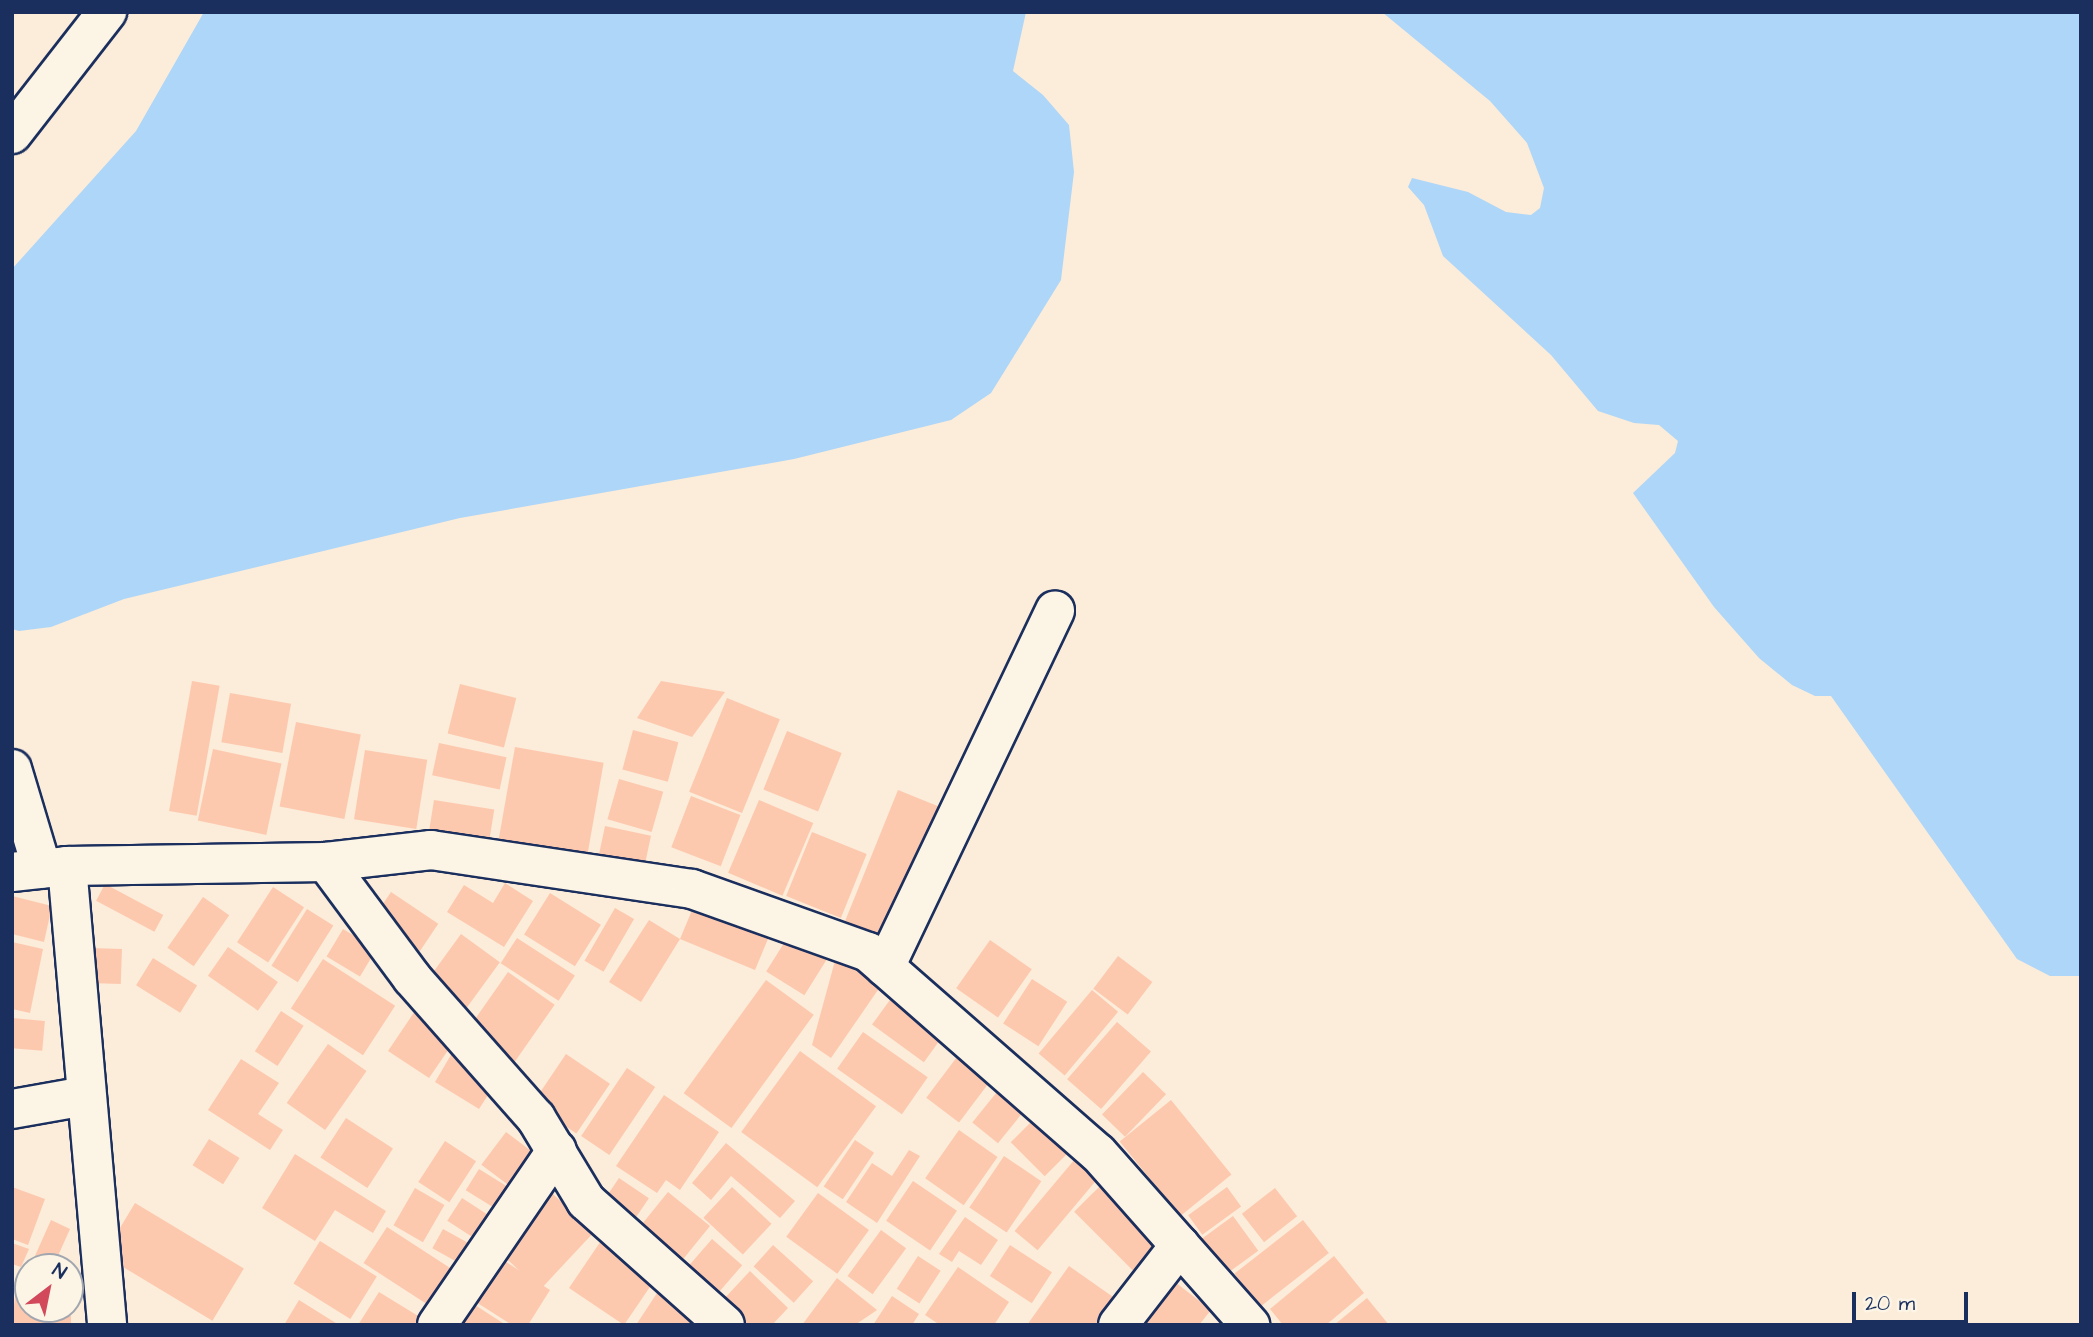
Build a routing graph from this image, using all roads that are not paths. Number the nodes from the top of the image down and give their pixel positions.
1 (107, 12) edge
2 (12, 134) edge
3 (1055, 610) dead end
4 (12, 769) edge
5 (326, 862) junction
6 (40, 869) edge
7 (885, 967) junction
8 (85, 1097) junction
9 (12, 1108) edge
10 (557, 1150) junction
11 (1180, 1245) junction
12 (107, 1325) edge
13 (437, 1325) edge
14 (724, 1325) edge
15 (1118, 1325) edge
16 (1250, 1325) edge

1 - 2 street
3 - 7 street
4 - 6 street
5 - 6 street
5 - 7 street
5 - 10 street
6 - 8 street
7 - 11 street
8 - 9 street
8 - 12 street
10 - 13 street
10 - 14 street
11 - 15 street
11 - 16 street

